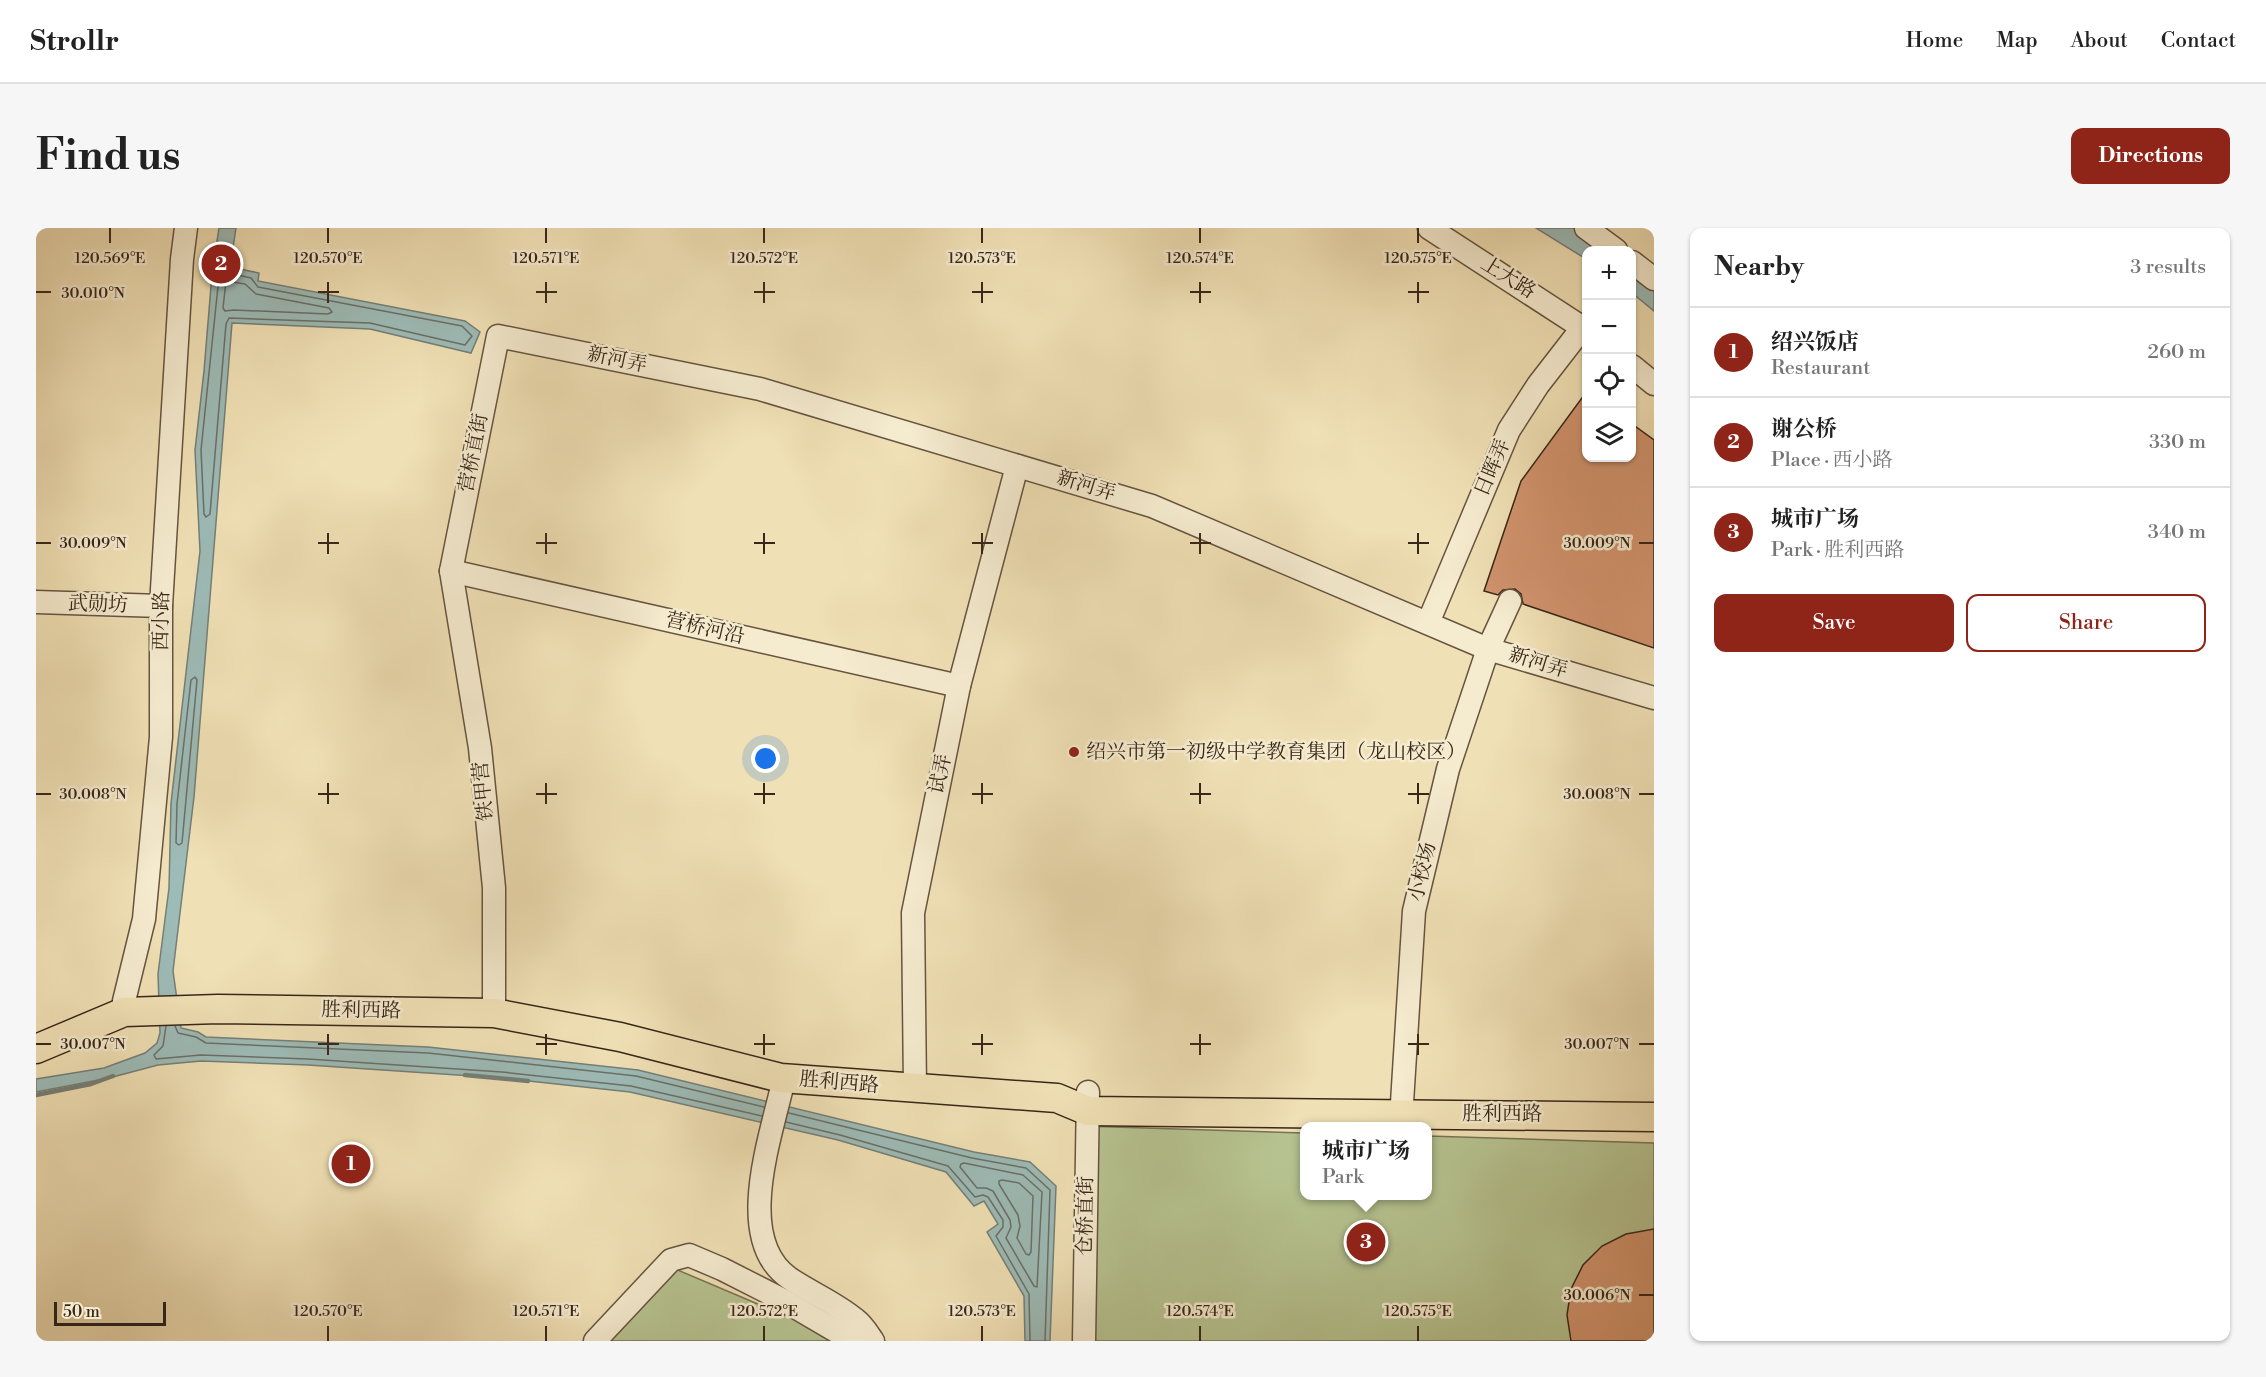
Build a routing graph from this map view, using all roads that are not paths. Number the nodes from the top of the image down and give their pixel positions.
1 (186, 228) edge
2 (1429, 228) edge
3 (1593, 230) edge
4 (1611, 246) edge
5 (1636, 265) edge
6 (1654, 279) edge
7 (1582, 327) edge
8 (1582, 333) edge
9 (498, 336) joint
10 (1636, 372) edge
11 (1654, 384) edge
12 (1017, 466) junction
13 (451, 571) junction
14 (1510, 601) dead end
15 (36, 602) edge
16 (161, 606) junction
17 (1428, 623) junction
18 (1488, 649) junction
19 (959, 686) junction
20 (1654, 698) edge
21 (134, 1006) junction
22 (494, 1007) junction
23 (36, 1033) edge
24 (36, 1049) edge
25 (914, 1083) junction
26 (782, 1089) junction
27 (1088, 1102) junction
28 (1654, 1102) edge
29 (1402, 1103) junction
30 (1654, 1117) edge
31 (595, 1341) edge
32 (853, 1341) edge
33 (873, 1341) edge
34 (1084, 1341) edge

1 - 16 street, 西小路
2 - 7 street, 上大路
3 - 4 street
5 - 6 street
8 - 17 street, 日晖弄
9 - 12 street, 新河弄
9 - 13 street, 营桥直街
10 - 11 street
12 - 17 street, 新河弄
12 - 19 street, 试弄
13 - 19 street, 营桥河沿
13 - 22 street, 铁甲营
14 - 18 street, 小校场
15 - 16 street, 武勋坊
16 - 21 street, 西小路
17 - 18 street, 新河弄
18 - 20 street, 新河弄
18 - 29 street, 小校场
19 - 25 street, 试弄
21 - 22 main road, 胜利西路
21 - 23 main road, 胜利西路
21 - 24 main road, 胜利西路
22 - 25 main road, 胜利西路
22 - 26 main road, 胜利西路
25 - 26 main road, 胜利西路
25 - 27 main road, 胜利西路
26 - 33 street
27 - 29 main road, 胜利西路
27 - 30 main road, 胜利西路
27 - 34 street, 仓桥直街
28 - 29 main road, 胜利西路
31 - 32 street

